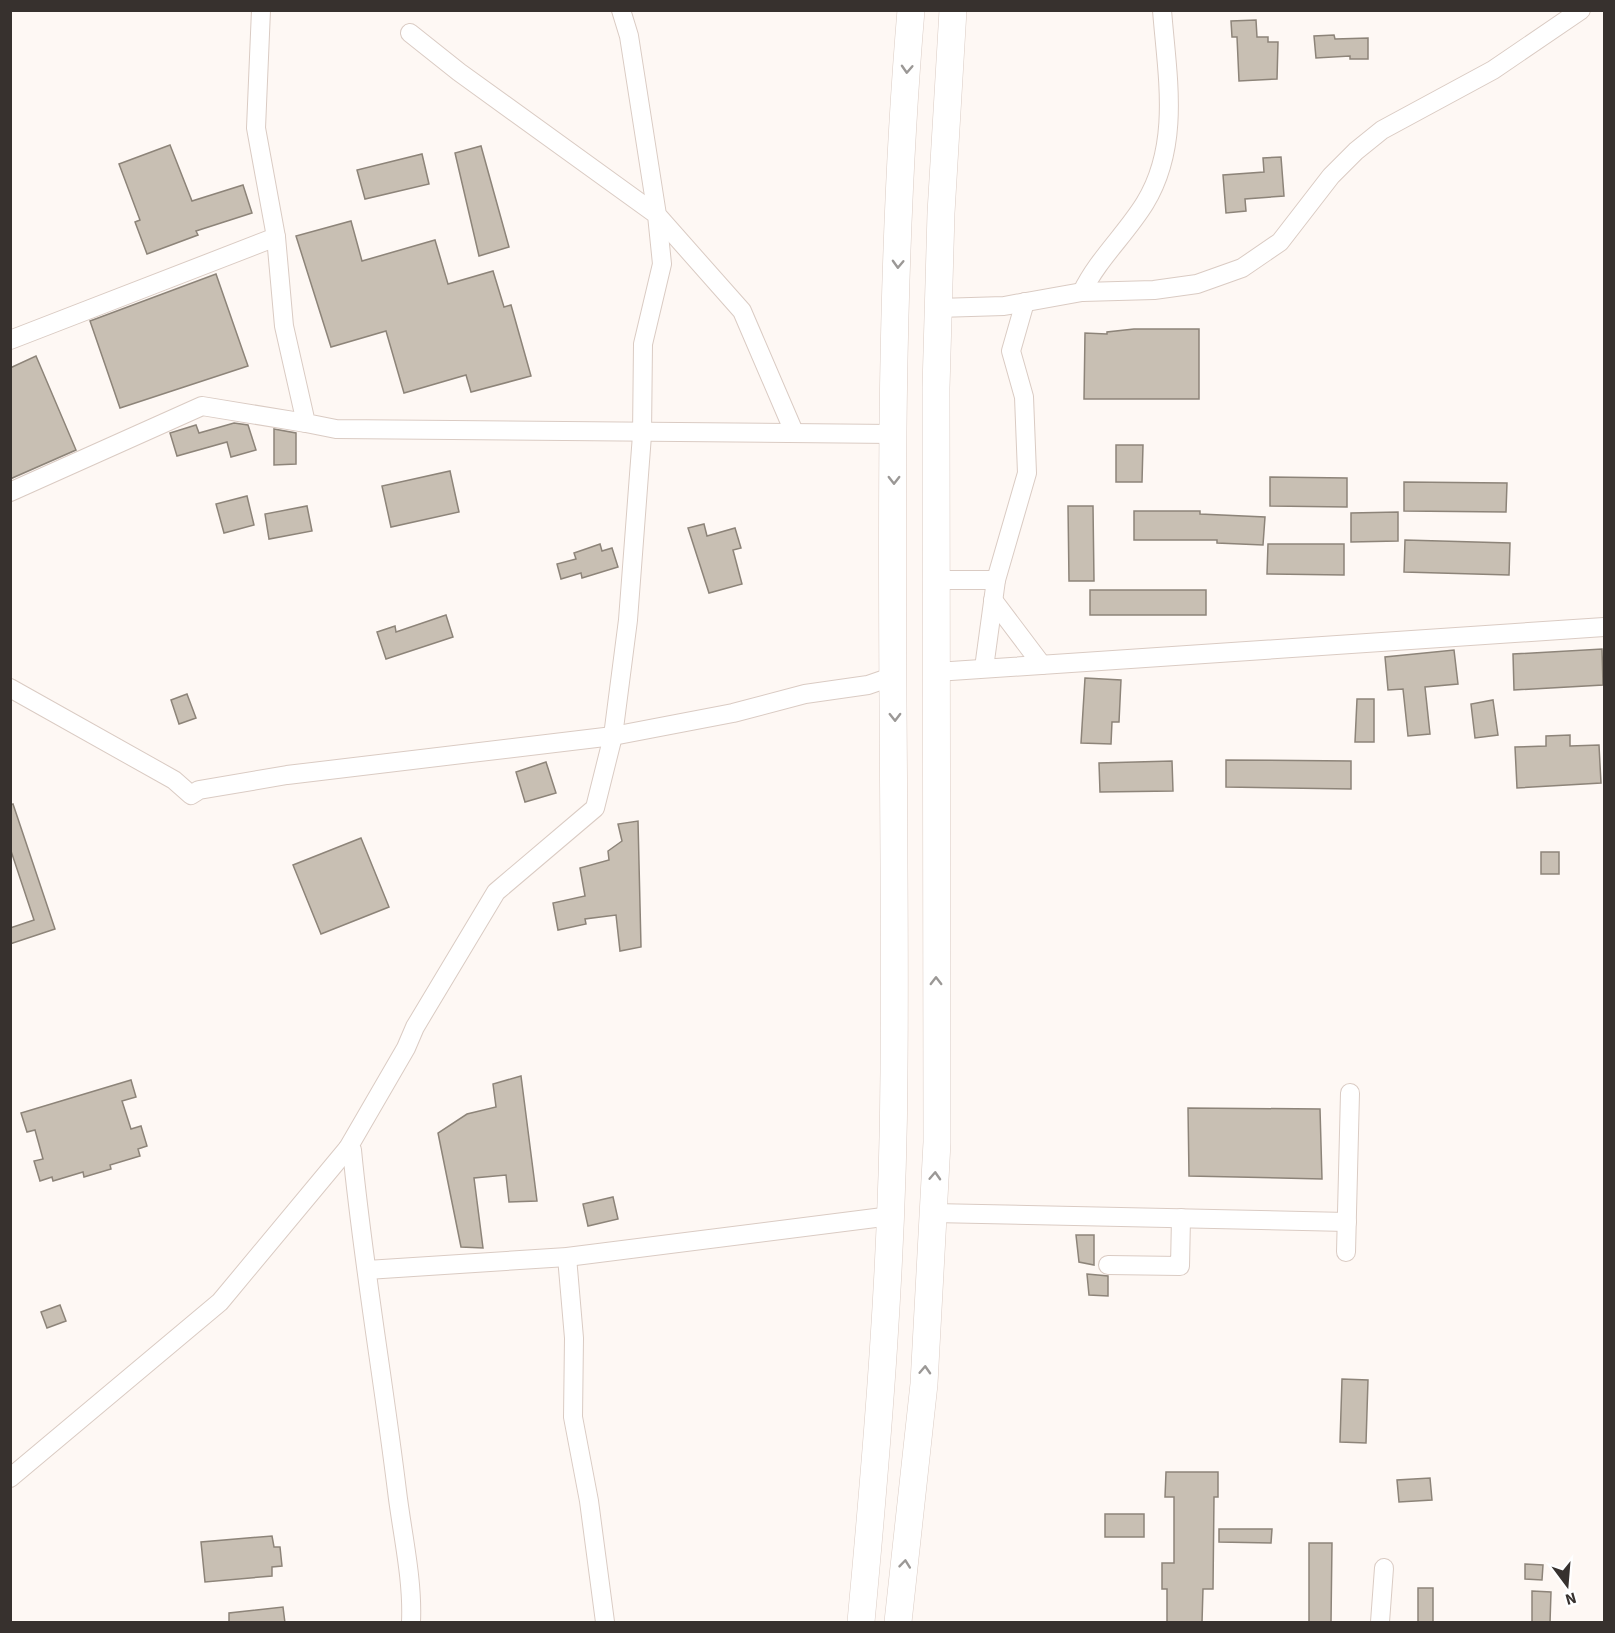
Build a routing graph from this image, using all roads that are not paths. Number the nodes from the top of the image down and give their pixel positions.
1 (261, 10) edge
2 (621, 10) edge
3 (911, 10) edge
4 (952, 10) edge
5 (1162, 10) edge
6 (1581, 10) edge
7 (410, 33) dead end
8 (657, 214) junction
9 (276, 237) junction
10 (1082, 292) junction
11 (1025, 302) junction
12 (938, 308) junction
13 (10, 340) edge
14 (306, 423) junction
15 (641, 430) junction
16 (794, 432) junction
17 (894, 434) junction
18 (10, 492) edge
19 (894, 570) junction
20 (935, 575) junction
21 (996, 580) junction
22 (993, 600) junction
23 (1605, 627) edge
24 (1042, 665) junction
25 (984, 668) junction
26 (936, 672) junction
27 (894, 676) junction
28 (10, 688) edge
29 (613, 736) junction
30 (1350, 1093) dead end
31 (893, 1142) junction
32 (937, 1142) junction
33 (348, 1148) junction
34 (933, 1214) junction
35 (891, 1216) junction
36 (1181, 1218) junction
37 (1347, 1222) junction
38 (1346, 1252) dead end
39 (567, 1257) junction
40 (1108, 1265) dead end
41 (367, 1270) junction
42 (10, 1478) edge
43 (1384, 1568) dead end
44 (411, 1623) edge
45 (604, 1623) edge
46 (861, 1623) edge
47 (898, 1623) edge
48 (1380, 1623) edge

1 - 9 street
2 - 8 street
3 -> 17 highway
4 - 12 highway
5 - 10 street
6 - 10 street
7 - 8 street
8 - 15 street
8 - 16 street
9 - 13 street
9 - 14 street
10 - 11 street
11 - 12 street
11 - 21 street
12 - 20 highway
14 - 15 street
14 - 18 street
15 - 16 street
15 - 29 street
16 - 17 street
17 -> 19 highway
19 - 20 highway
19 - 27 highway
20 - 21 street
20 - 26 highway
21 - 22 street
22 - 24 street
22 - 25 street
23 - 24 street
24 - 25 street
25 - 26 street
32 -> 26 highway
27 - 29 street
27 -> 31 highway
28 - 29 street
29 - 33 street
30 - 37 street
31 - 32 highway
31 - 35 highway
34 -> 32 highway
33 - 41 street
33 - 42 street
34 - 36 street
47 -> 34 highway
35 - 39 street
35 - 46 highway
36 - 37 street
36 - 40 street
37 - 38 street
39 - 41 street
39 - 45 street
41 - 44 street
43 - 48 street

